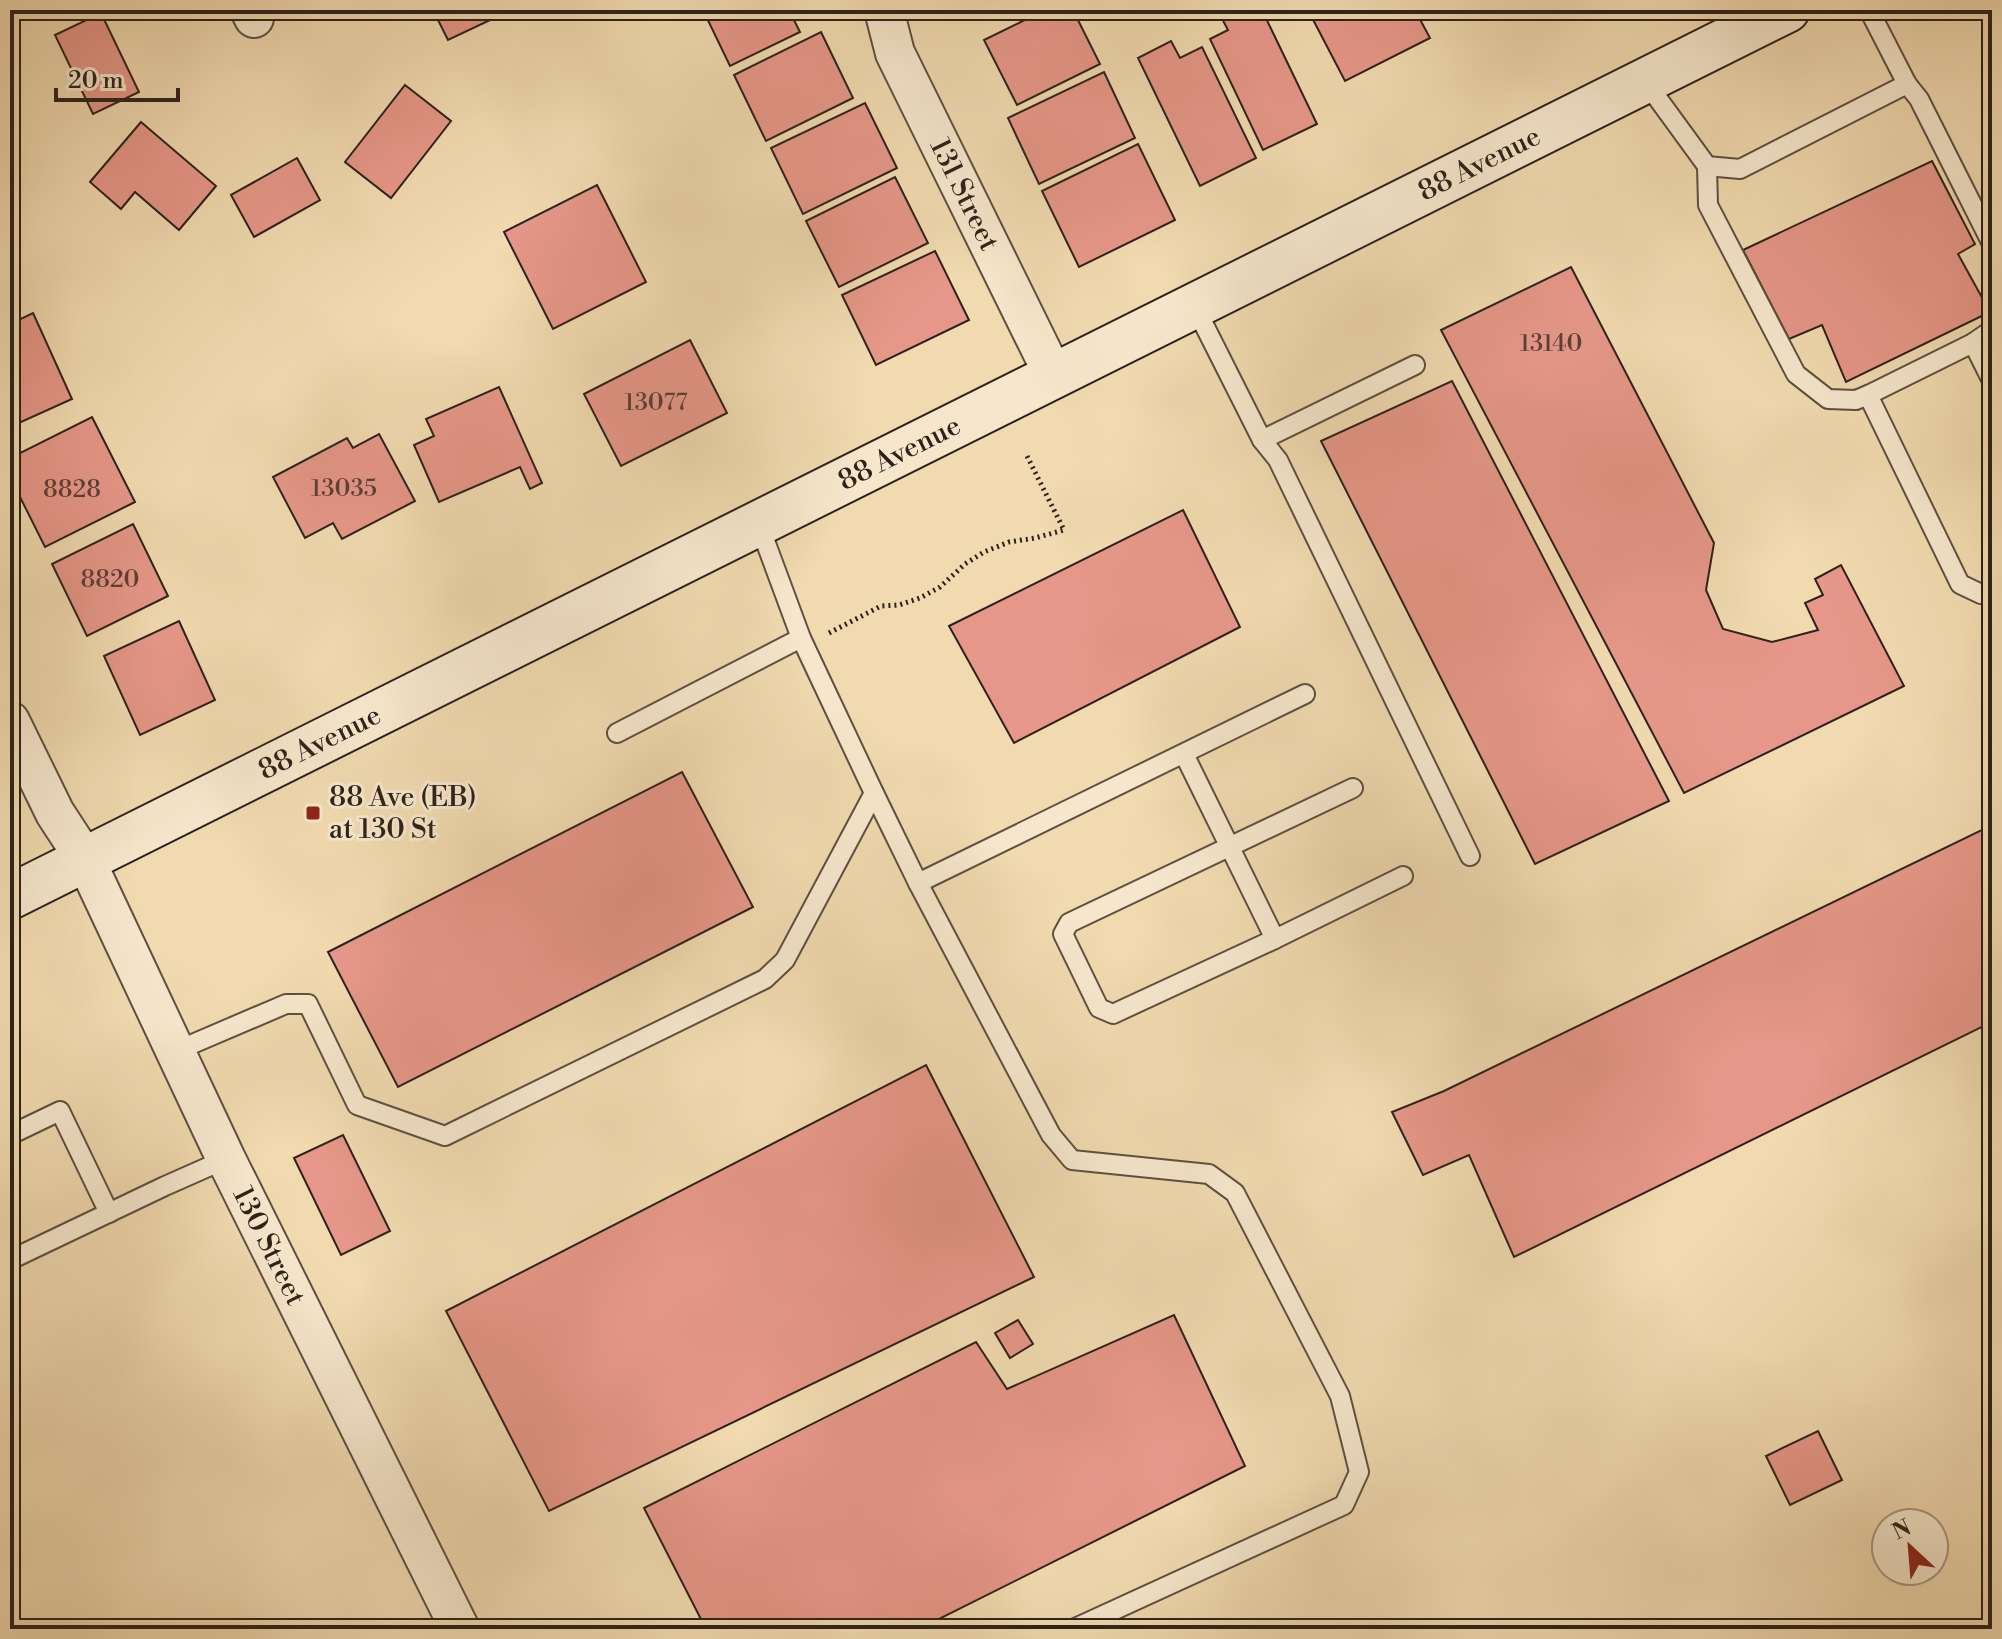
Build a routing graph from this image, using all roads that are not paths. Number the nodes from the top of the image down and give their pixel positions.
1 (884, 10) edge
2 (1787, 10) edge
3 (1869, 10) edge
4 (1645, 81) junction
5 (1907, 84) junction
6 (1707, 166) junction
7 (1992, 244) edge
8 (1194, 305) junction
9 (1992, 330) edge
10 (1973, 343) junction
11 (1415, 365) dead end
12 (1054, 376) junction
13 (1992, 381) edge
14 (1868, 395) junction
15 (1262, 440) junction
16 (758, 522) junction
17 (1992, 589) edge
18 (803, 643) junction
19 (1305, 694) dead end
20 (10, 721) edge
21 (617, 733) dead end
22 (1184, 754) junction
23 (1353, 788) dead end
24 (874, 793) junction
25 (1230, 847) junction
26 (1470, 856) dead end
27 (85, 859) junction
28 (1403, 876) dead end
29 (918, 883) junction
30 (10, 897) edge
31 (1275, 939) junction
32 (176, 1051) junction
33 (10, 1135) edge
34 (226, 1159) junction
35 (109, 1213) junction
36 (10, 1260) edge
37 (460, 1629) edge
38 (1073, 1629) edge

1 - 12 street, 131 Street
2 - 4 main road, 88 Avenue
3 - 5 lane
4 - 6 lane
4 - 8 main road, 88 Avenue
5 - 6 lane
5 - 7 lane
6 - 14 lane
8 - 12 main road, 88 Avenue
8 - 15 lane
9 - 10 lane
10 - 13 lane
10 - 14 lane
11 - 15 lane
12 - 16 main road, 88 Avenue
14 - 17 lane
15 - 26 lane
16 - 18 lane
16 - 27 main road, 88 Avenue
18 - 21 lane
18 - 24 lane
19 - 22 lane
20 - 27 street, 130 Street
22 - 25 lane
22 - 29 lane
23 - 25 lane
24 - 29 lane
24 - 32 lane
25 - 31 lane
25 - 31 lane
27 - 30 main road, 88 Avenue
27 - 32 street, 130 Street
28 - 31 lane
29 - 38 lane
32 - 34 street, 130 Street
33 - 35 lane
34 - 35 lane
34 - 37 street, 130 Street
35 - 36 lane

